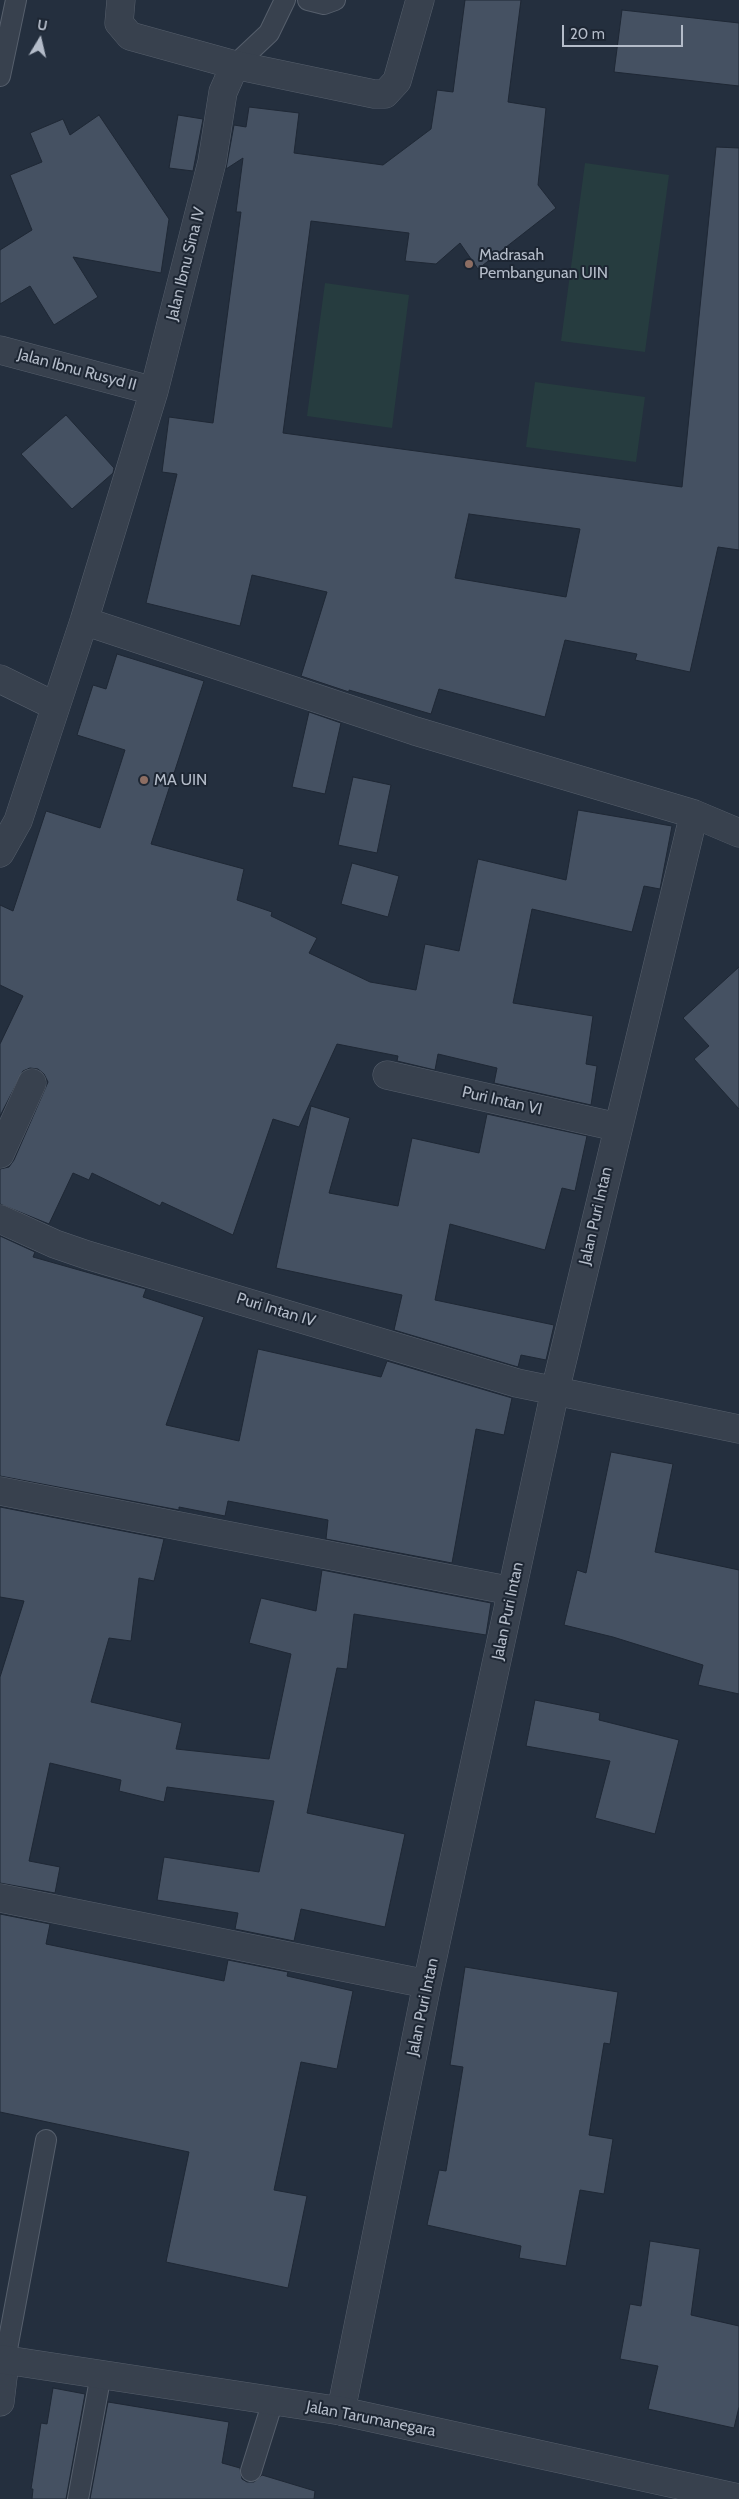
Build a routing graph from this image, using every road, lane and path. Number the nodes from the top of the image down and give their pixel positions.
1 (16, 0) edge
2 (120, 0) edge
3 (285, 0) edge
4 (308, 0) edge
5 (334, 0) edge
6 (420, 0) edge
7 (235, 65) junction
8 (0, 76) edge
9 (0, 350) edge
10 (154, 391) junction
11 (84, 621) junction
12 (0, 679) edge
13 (56, 706) junction
14 (694, 814) junction
15 (739, 833) edge
16 (0, 852) edge
17 (387, 1074) dead end
18 (32, 1083) dead end
19 (617, 1127) junction
20 (0, 1154) edge
21 (0, 1219) edge
22 (555, 1391) junction
23 (739, 1429) edge
24 (0, 1491) edge
25 (512, 1591) junction
26 (0, 1898) edge
27 (427, 1984) junction
28 (46, 2140) dead end
29 (3, 2360) edge
30 (101, 2374) junction
31 (273, 2401) junction
32 (0, 2402) edge
33 (341, 2412) junction
34 (251, 2471) dead end
35 (739, 2498) edge
36 (78, 2499) edge

1 - 8 lane
2 - 7 street
3 - 7 lane
4 - 5 lane
6 - 7 street
7 - 10 street, Jalan Ibnu Sina IV
9 - 10 street, Jalan Ibnu Rusyd II
10 - 11 street, Jalan Ibnu Sina IV
11 - 13 street, Jalan Ibnu Sina IV
11 - 14 street
12 - 13 street
13 - 16 street, Jalan Ibnu Sina IV
14 - 15 street
14 - 19 street, Jalan Puri Intan
17 - 19 street, Puri Intan VI
18 - 20 street
19 - 22 street, Jalan Puri Intan
21 - 22 street, Puri Intan IV
22 - 23 street, Puri Intan IV
22 - 25 street, Jalan Puri Intan
24 - 25 street
25 - 27 street, Jalan Puri Intan
26 - 27 street
27 - 33 street, Jalan Puri Intan
28 - 29 lane
29 - 30 street, Jalan Tarumanegara
29 - 32 street
30 - 31 street, Jalan Tarumanegara
30 - 36 lane
31 - 33 street, Jalan Tarumanegara
31 - 34 lane
33 - 35 street, Jalan Tarumanegara

